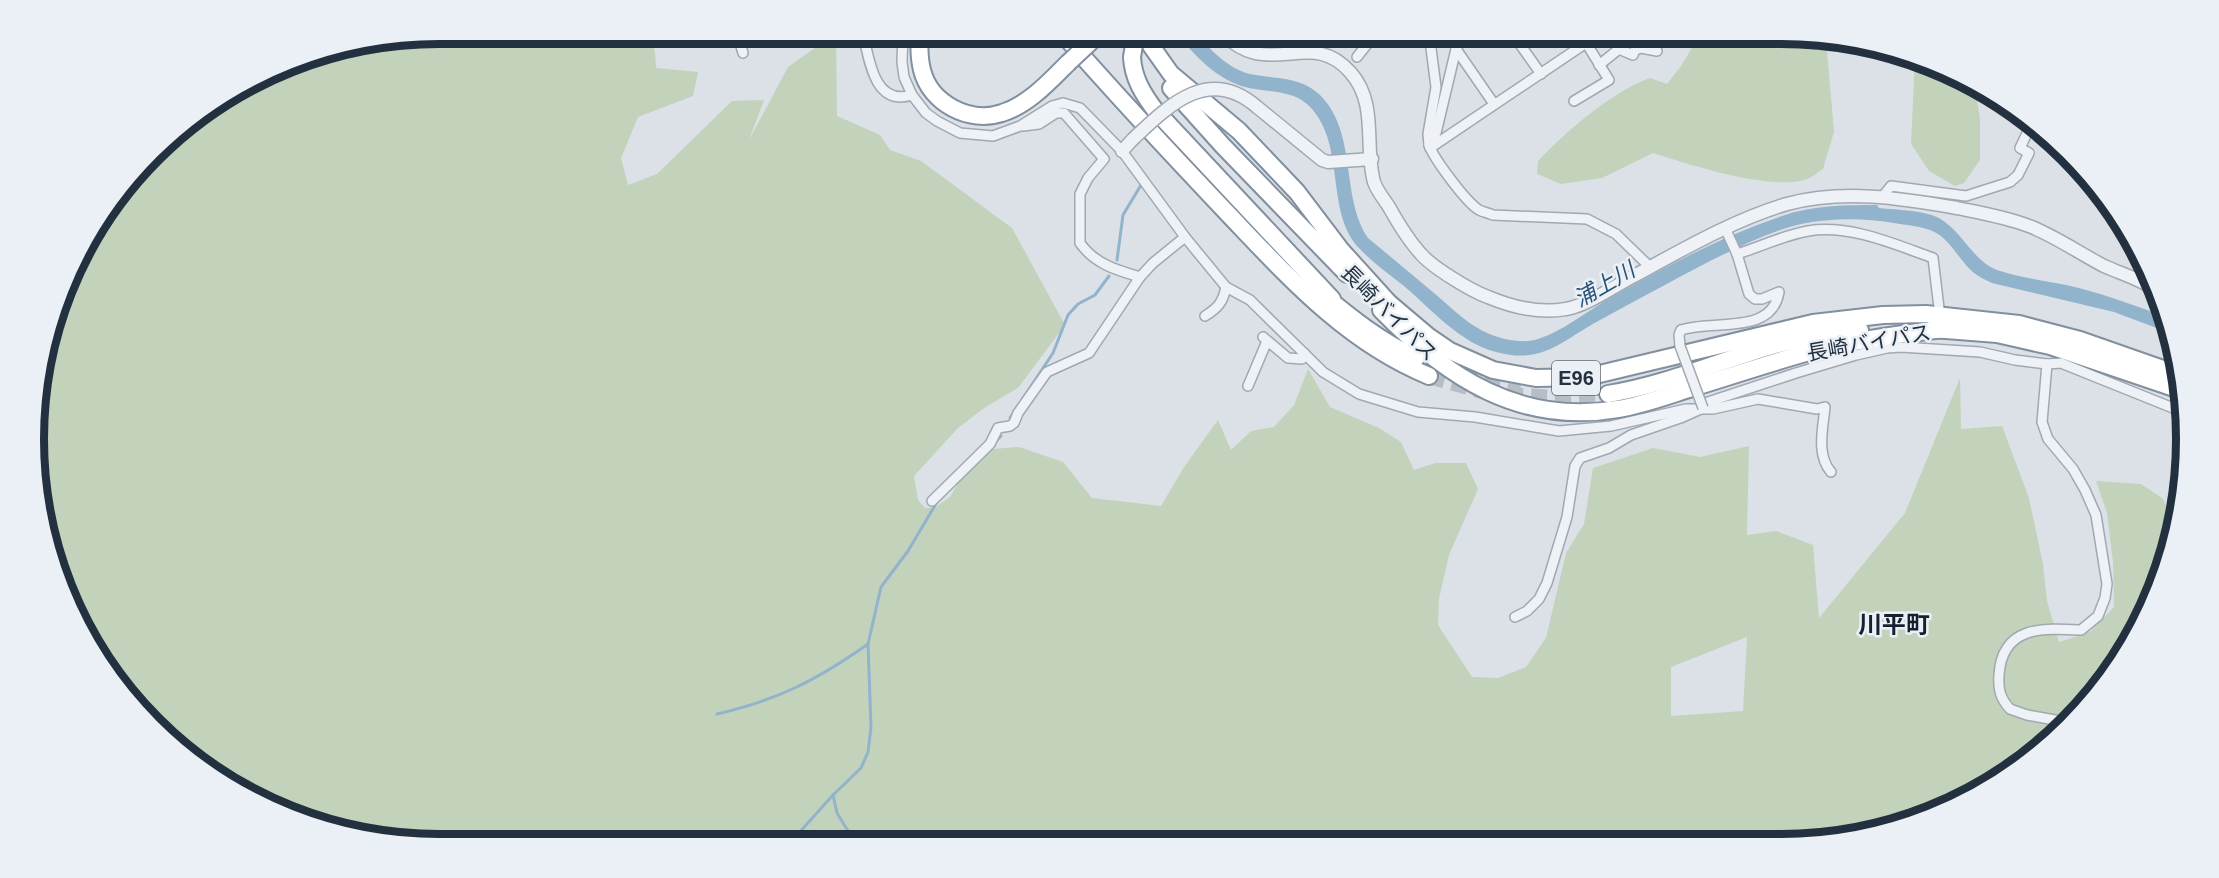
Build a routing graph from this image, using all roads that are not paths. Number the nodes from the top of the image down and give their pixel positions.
1 (740, 44) edge
2 (866, 44) edge
3 (903, 44) edge
4 (919, 44) edge
5 (931, 44) edge
6 (1059, 44) edge
7 (1072, 44) edge
8 (1078, 44) edge
9 (1080, 44) edge
10 (1086, 44) edge
11 (1138, 44) edge
12 (1138, 44) edge
13 (1149, 44) edge
14 (1234, 44) edge
15 (1367, 44) edge
16 (1430, 44) edge
17 (1458, 44) edge
18 (1520, 44) edge
19 (1585, 44) edge
20 (1587, 44) edge
21 (1456, 48) junction
22 (1657, 51) dead end
23 (743, 53) dead end
24 (1357, 57) dead end
25 (1066, 60) junction
26 (1599, 65) junction
27 (1541, 74) junction
28 (912, 95) junction
29 (1574, 101) dead end
30 (1494, 104) junction
31 (1020, 126) junction
32 (2028, 131) edge
33 (1429, 146) junction
34 (1122, 151) junction
35 (1372, 159) junction
36 (1883, 196) junction
37 (1727, 231) junction
38 (1185, 237) junction
39 (1737, 254) junction
40 (1650, 267) junction
41 (1140, 277) junction
42 (2142, 282) edge
43 (1226, 286) junction
44 (1939, 308) dead end
45 (1344, 313) junction
46 (1205, 316) dead end
47 (1941, 327) junction
48 (1779, 331) junction
49 (1374, 350) junction
50 (1941, 350) junction
51 (1305, 354) junction
52 (1416, 358) tunnel mouth
53 (2047, 364) junction
54 (2170, 371) edge
55 (1429, 376) tunnel mouth
56 (1521, 385) tunnel mouth
57 (1248, 386) dead end
58 (2172, 387) edge
59 (1608, 394) tunnel mouth
60 (1703, 408) junction
61 (2174, 409) edge
62 (1831, 471) dead end
63 (932, 501) dead end
64 (1515, 617) dead end
65 (2058, 721) edge

1 - 23 street
2 - 28 street
3 - 28 street
4 - 25 highway
5 - 25 highway
6 - 49 highway
7 - 49 highway, 長崎バイパス
8 - 45 highway, 長崎バイパス
9 - 25 highway
10 - 25 highway, bridge
11 - 45 highway, bridge
12 - 47 highway, 長崎バイパス / E96
13 - 48 highway, 長崎バイパス / E96
14 - 35 street
15 - 24 street
16 - 33 street
17 - 21 street
18 - 27 street
19 - 27 street
20 - 26 street
21 - 30 street
21 - 33 street
22 - 26 street
26 - 29 street
27 - 30 street
28 - 31 street
30 - 33 street
31 - 34 street
31 - 41 street
32 - 36 street
33 - 40 street
34 - 35 street, bridge
34 - 38 street
35 - 40 street
36 - 37 street
36 - 42 street
37 - 39 street
37 - 40 street
38 - 41 street
38 - 43 street
39 - 44 street
39 - 60 street, bridge
41 - 63 street
43 - 46 street
43 - 51 street
45 - 52 highway, 長崎バイパス
47 - 50 street
47 - 58 highway, 長崎バイパス / E96
47 - 59 highway, 長崎バイパス / E96
48 - 54 highway, 長崎バイパス / E96
48 - 56 highway, 長崎バイパス / E96
49 - 55 highway, 長崎バイパス
50 - 53 street
50 - 60 street
51 - 57 street
51 - 60 street
53 - 61 street
53 - 65 street
60 - 62 street
60 - 64 street

